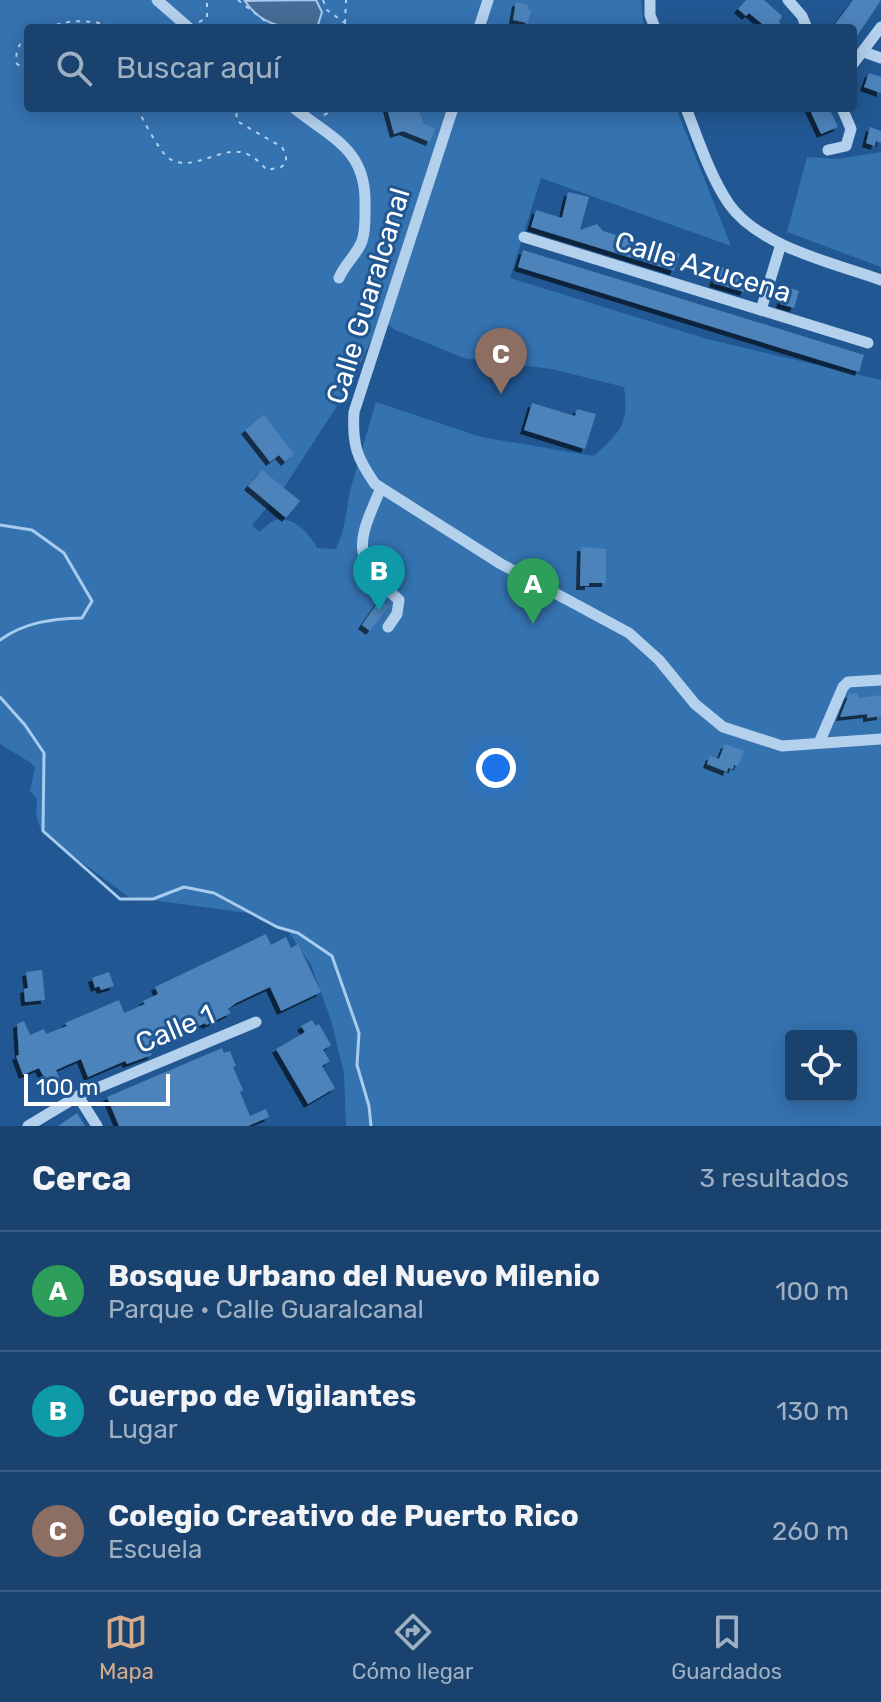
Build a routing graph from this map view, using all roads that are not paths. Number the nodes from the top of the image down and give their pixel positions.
1 (157, 0) edge
2 (488, 0) edge
3 (650, 0) edge
4 (788, 0) edge
5 (185, 24) edge
6 (480, 24) edge
7 (653, 24) edge
8 (805, 24) edge
9 (881, 27) edge
10 (864, 52) junction
11 (881, 58) edge
12 (857, 60) edge
13 (299, 112) edge
14 (452, 112) edge
15 (688, 112) edge
16 (844, 112) edge
17 (828, 150) dead end
18 (524, 237) dead end
19 (781, 244) junction
20 (339, 278) dead end
21 (881, 280) edge
22 (761, 310) junction
23 (862, 337) dead end
24 (381, 488) junction
25 (388, 627) dead end
26 (881, 680) edge
27 (881, 739) edge
28 (819, 743) junction
29 (256, 1022) dead end
30 (78, 1096) junction
31 (28, 1126) edge
32 (97, 1126) edge

1 - 5 street
2 - 6 street
3 - 7 street
4 - 8 street
9 - 10 street
10 - 11 street
10 - 12 street
13 - 20 street
14 - 24 street, Calle Guaralcanal
15 - 19 street
16 - 17 street
18 - 22 street, Calle Azucena
19 - 21 street
19 - 22 street
22 - 23 street, Calle Azucena
24 - 25 street
24 - 28 street, Calle Guaralcanal
26 - 28 street
27 - 28 street, Calle Guaralcanal
29 - 30 street, Calle 1
30 - 31 street, Calle 1
30 - 32 street

